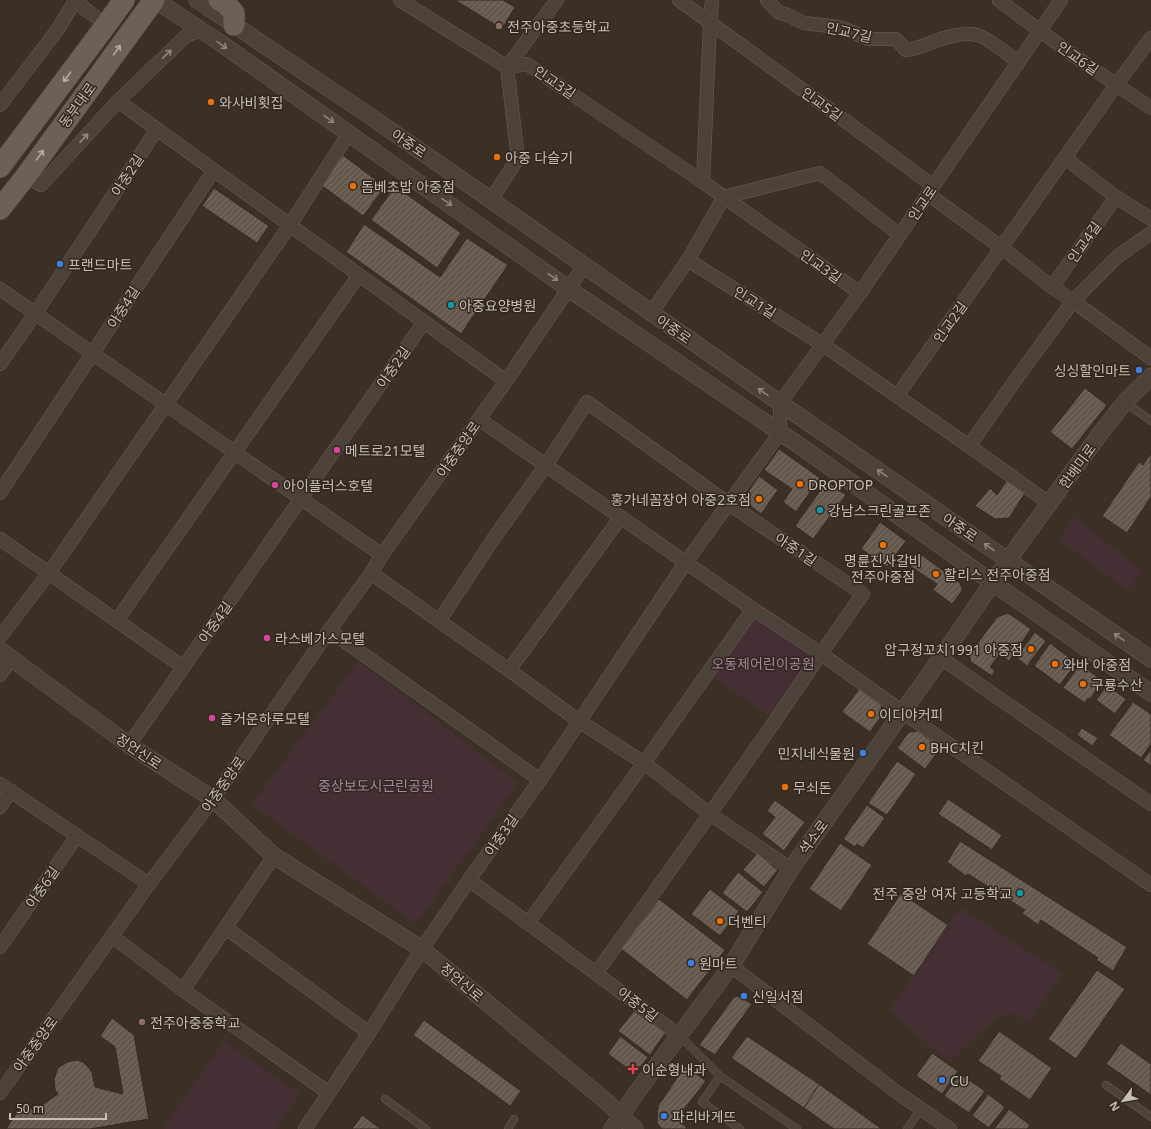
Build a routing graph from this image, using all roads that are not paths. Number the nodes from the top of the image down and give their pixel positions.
1 (124, 0) edge
2 (154, 0) edge
3 (197, 0) edge
4 (400, 0) edge
5 (557, 0) edge
6 (679, 0) edge
7 (712, 0) edge
8 (767, 0) edge
9 (999, 0) edge
10 (1061, 0) edge
11 (225, 1) edge
12 (710, 23) junction
13 (106, 25) junction
14 (234, 25) junction
15 (200, 30) junction
16 (1040, 31) junction
17 (1151, 38) edge
18 (1018, 62) junction
19 (507, 67) junction
20 (1116, 85) junction
21 (118, 101) junction
22 (0, 105) edge
23 (1151, 108) edge
24 (157, 129) junction
25 (349, 133) junction
26 (1065, 158) junction
27 (0, 167) edge
28 (214, 170) junction
29 (26, 176) junction
30 (703, 182) junction
31 (930, 190) junction
32 (724, 197) junction
33 (1116, 197) junction
34 (491, 200) junction
35 (0, 209) edge
36 (1151, 218) edge
37 (290, 225) junction
38 (1151, 233) edge
39 (900, 235) junction
40 (1002, 248) junction
41 (688, 260) junction
42 (584, 266) junction
43 (359, 275) junction
44 (1052, 287) junction
45 (0, 289) edge
46 (569, 289) junction
47 (860, 293) junction
48 (1073, 301) junction
49 (651, 313) junction
50 (35, 314) junction
51 (424, 322) junction
52 (822, 344) junction
53 (92, 354) junction
54 (1151, 358) edge
55 (0, 364) edge
56 (1151, 376) edge
57 (506, 381) junction
58 (897, 396) junction
59 (1125, 402) junction
60 (165, 404) junction
61 (780, 404) junction
62 (362, 412) joint
63 (479, 419) junction
64 (1151, 421) edge
65 (780, 433) junction
66 (969, 446) junction
67 (235, 453) junction
68 (546, 465) junction
69 (0, 493) edge
70 (301, 499) junction
71 (1049, 503) junction
72 (729, 504) junction
73 (621, 517) junction
74 (0, 539) edge
75 (382, 555) junction
76 (1008, 560) junction
77 (686, 562) junction
78 (49, 573) junction
79 (370, 573) junction
80 (993, 583) junction
81 (753, 609) junction
82 (117, 620) junction
83 (439, 621) junction
84 (329, 630) junction
85 (0, 638) edge
86 (820, 653) junction
87 (6, 655) edge
88 (941, 658) junction
89 (1151, 659) edge
90 (183, 667) junction
91 (509, 670) junction
92 (0, 675) edge
93 (1151, 693) edge
94 (903, 713) junction
95 (580, 721) junction
96 (129, 745) junction
97 (644, 763) junction
98 (540, 780) junction
99 (5, 787) edge
100 (213, 799) junction
101 (1151, 804) edge
102 (0, 807) edge
103 (710, 814) junction
104 (77, 836) junction
105 (274, 856) junction
106 (791, 869) junction
107 (468, 880) junction
108 (149, 884) junction
109 (1151, 885) edge
110 (528, 923) junction
111 (226, 928) junction
112 (112, 936) junction
113 (3, 943) edge
114 (422, 949) junction
115 (731, 966) junction
116 (596, 973) junction
117 (183, 990) junction
118 (369, 1033) junction
119 (680, 1036) junction
120 (720, 1076) junction
121 (1106, 1085) dead end
122 (0, 1093) edge
123 (329, 1093) junction
124 (385, 1099) dead end
125 (921, 1109) junction
126 (621, 1115) junction
127 (1151, 1117) edge
128 (514, 1119) dead end
129 (305, 1129) edge
130 (426, 1129) edge
131 (508, 1129) edge
132 (612, 1129) edge
133 (635, 1129) edge
134 (740, 1129) edge
135 (797, 1129) edge
136 (907, 1129) edge
137 (950, 1129) edge

1 - 13 main road, 동부대로
2 - 15 street, 아중로
29 -> 2 main road, 동부대로
3 - 14 street, 아중로
4 - 19 street
5 - 19 street
6 - 12 street, 인교5길
7 - 12 street
8 - 18 street, 인교7길
9 - 16 street, 인교6길
10 - 16 street, 인교로
11 - 14 main road
12 - 30 street
12 - 31 street, 인교5길
13 - 22 street
13 -> 27 main road, 동부대로
14 - 34 street, 아중로
21 -> 15 street
15 -> 25 street, 아중로
16 - 18 street, 인교로
16 - 20 street, 인교6길
17 - 20 street
18 - 31 street, 인교로
19 - 30 street, 인교3길
19 - 34 street
20 - 23 street, 인교6길
20 - 26 street
21 - 24 street
29 -> 21 street
24 - 28 street
24 - 50 street, 아중2길
25 - 37 street
25 -> 46 street, 아중로
26 - 33 street
26 - 40 street
28 - 37 street
28 - 53 street, 아중4길
29 - 35 main road, 동부대로
30 - 32 street, 인교3길
31 - 39 street, 인교로
31 - 40 street
32 - 39 street
32 - 41 street
32 - 47 street, 인교3길
33 - 36 street
33 - 44 street, 인교4길
34 - 42 street, 아중로
37 - 43 street
37 - 60 street
38 - 48 street
39 - 47 street, 인교로
40 - 44 street
40 - 58 street, 인교2길
41 - 49 street
41 - 52 street, 인교1길
42 - 46 street, 아중중앙로
42 - 49 street, 아중로
43 - 51 street
43 - 67 street
44 - 48 street
45 - 50 street
46 - 57 street, 아중중앙로
46 - 65 street, 아중로
47 - 52 street, 인교로
48 - 54 street
48 - 66 street
61 -> 49 street, 아중로
50 - 53 street
50 - 55 street
51 - 57 street
51 - 62 street, 아중2길
52 - 58 street
52 - 61 street, 인교로
53 - 60 street
53 - 69 street, 아중4길
56 - 59 street, 한배미로
57 - 63 street, 아중중앙로
58 - 66 street
59 - 64 lane
59 - 71 street, 한배미로
60 - 67 street
60 - 78 street
61 - 65 street
76 -> 61 street, 아중로
62 - 70 street, 아중4길
63 - 68 street
63 - 75 street, 아중중앙로
65 - 72 street
65 - 80 street, 아중로
66 - 71 street
67 - 70 street
67 - 82 street
68 - 72 street
68 - 73 street
68 - 83 street
70 - 75 street
70 - 90 street, 아중4길
71 - 76 street, 한배미로
72 - 77 street
72 - 86 street, 아중1길
73 - 77 street
73 - 91 street
74 - 78 street
75 - 79 street, 아중중앙로
76 - 80 street, 석소로
89 -> 76 street, 아중로
77 - 81 street
77 - 95 street, 아중3길
78 - 82 street
78 - 85 street
79 - 83 street
79 - 84 street, 아중중앙로
80 - 88 street, 석소로
80 - 93 street, 아중로
81 - 86 street
81 - 97 street
82 - 90 street
83 - 91 street
84 - 98 street
84 - 100 street, 아중중앙로
86 - 94 street
86 - 103 street, 아중1길
87 - 92 street
87 - 96 street, 정언신로
88 - 94 street, 석소로
88 - 101 street
90 - 96 street, 아중4길
91 - 95 street
94 - 106 street, 석소로
94 - 109 street
95 - 97 street
95 - 98 street, 아중3길
96 - 100 street, 정언신로
97 - 103 street
97 - 110 street
98 - 107 street, 아중3길
99 - 102 street
99 - 104 street
100 - 105 street, 정언신로
100 - 108 street, 아중중앙로
103 - 106 street
103 - 116 street
104 - 108 street
104 - 113 street, 아중6길
105 - 111 street
105 - 114 street, 정언신로
106 - 115 street, 석소로
107 - 110 street, 아중5길
107 - 114 street, 아중3길
108 - 112 street, 아중중앙로
110 - 116 street, 아중5길
111 - 117 street
111 - 118 street
112 - 117 street
112 - 122 street, 아중중앙로
114 - 118 street, 아중3길
114 - 126 street, 정언신로
115 - 119 street, 석소로
115 - 125 street
116 - 119 street, 아중5길
117 - 123 street
118 - 123 street, 아중3길
119 - 120 lane
119 - 126 street, 석소로
120 - 134 lane
120 - 135 lane
121 - 127 lane
123 - 129 street, 아중3길
124 - 130 lane
125 - 136 lane
125 - 137 street
126 - 132 street, 석소로
126 - 133 street, 정언신로
128 - 131 lane

